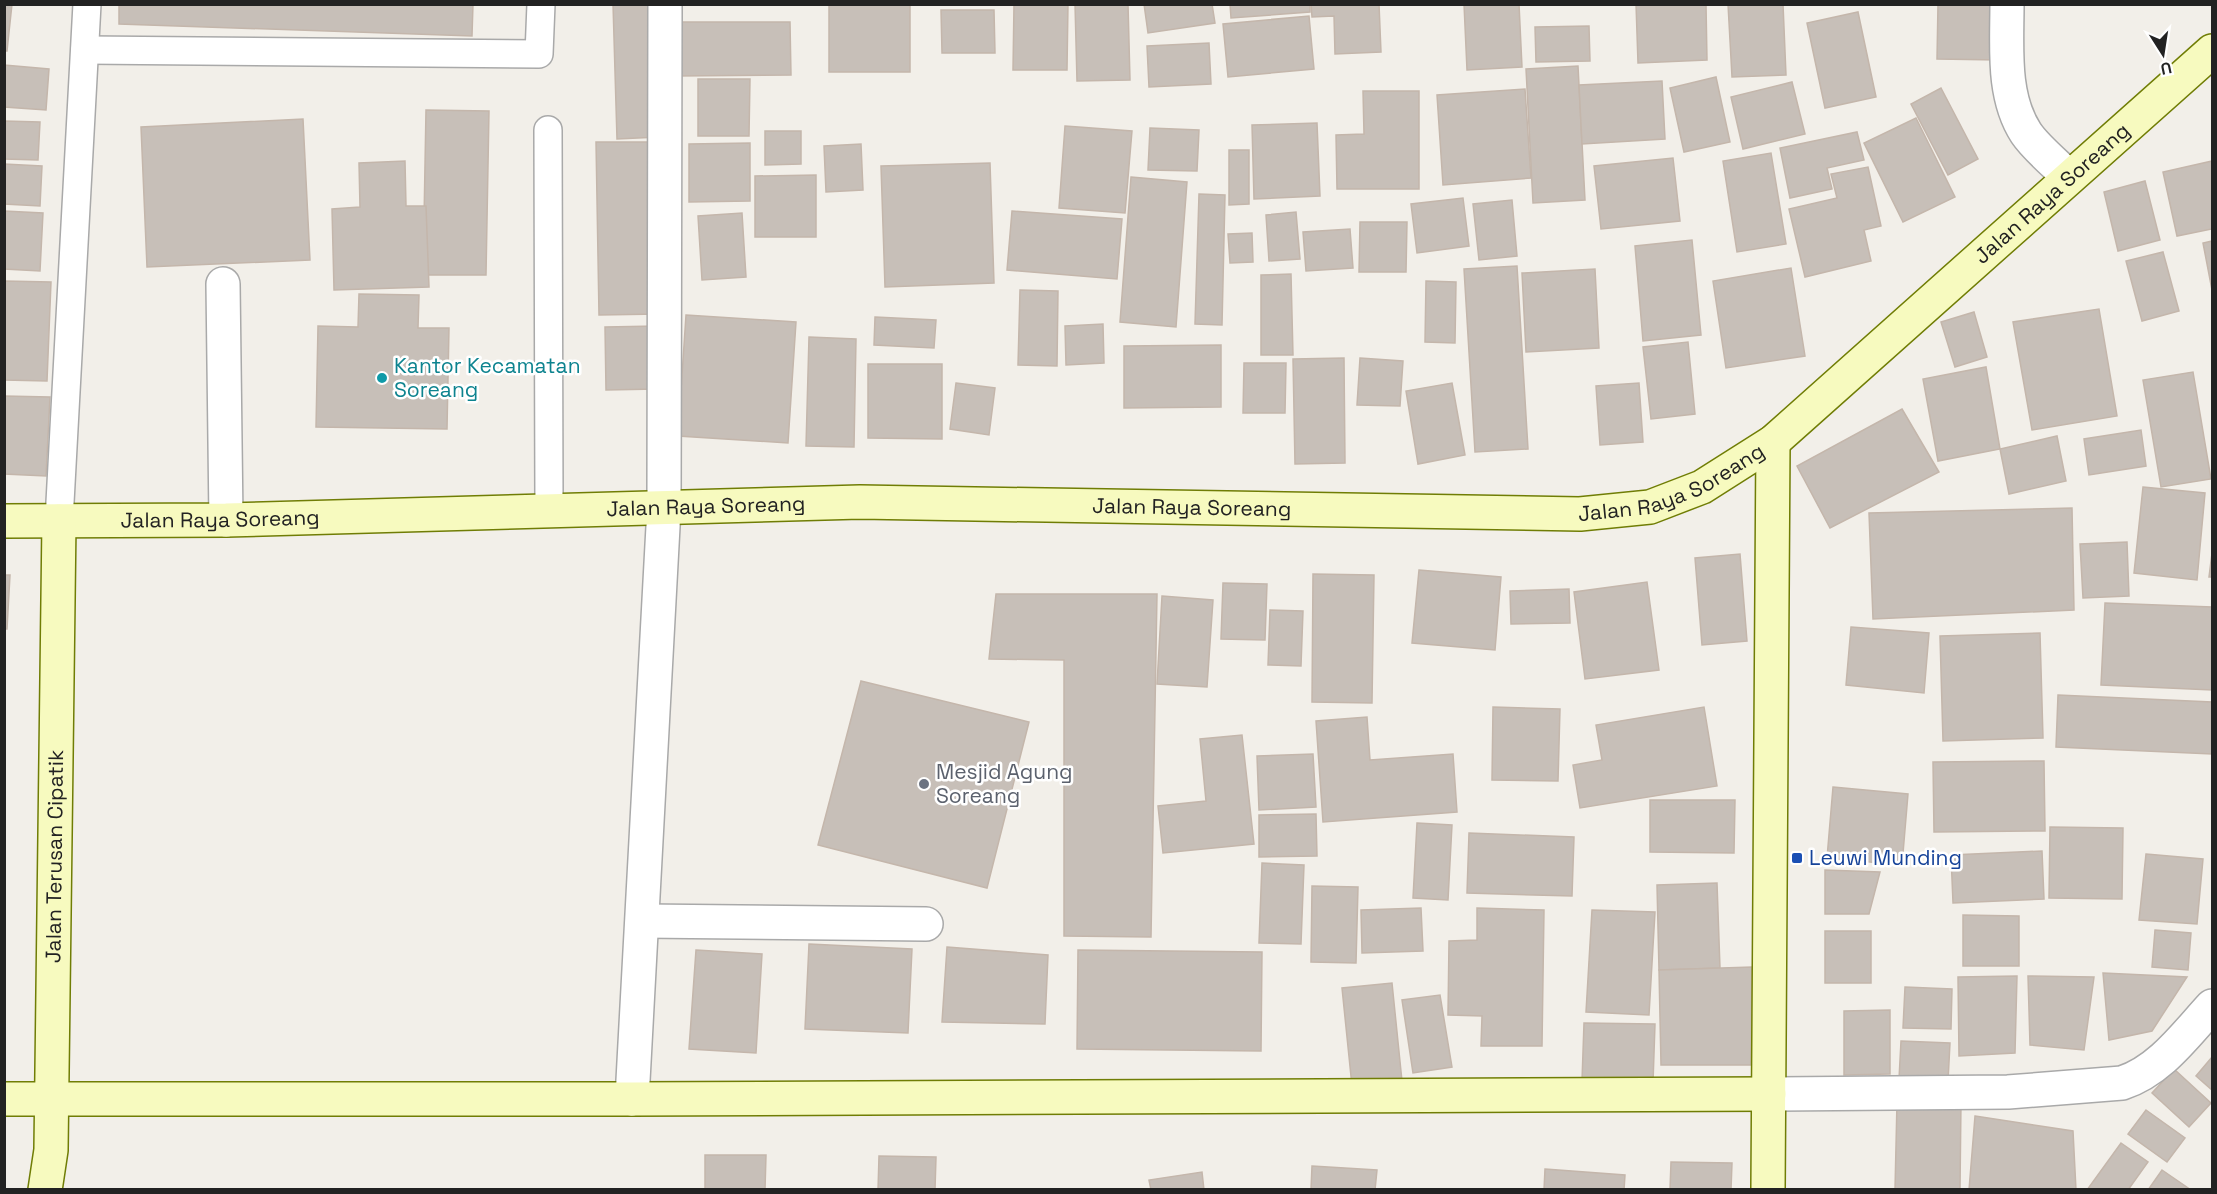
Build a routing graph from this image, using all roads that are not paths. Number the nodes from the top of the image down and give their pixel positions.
1 (87, 4) edge
2 (540, 4) edge
3 (664, 4) edge
4 (2007, 4) edge
5 (85, 50) junction
6 (2212, 51) edge
7 (548, 130) dead end
8 (2069, 177) junction
9 (224, 284) dead end
10 (1773, 442) junction
11 (664, 508) junction
12 (549, 511) junction
13 (226, 520) junction
14 (4, 521) edge
15 (58, 521) junction
16 (643, 921) junction
17 (926, 924) dead end
18 (2212, 1006) edge
19 (1768, 1094) junction
20 (4, 1099) edge
21 (51, 1099) junction
22 (632, 1099) junction
23 (45, 1190) edge
24 (1768, 1190) edge

1 - 5 lane
2 - 5 lane
3 - 11 street
4 - 8 street
5 - 15 lane
6 - 8 main road, Jalan Raya Soreang
7 - 12 lane
8 - 10 main road, Jalan Raya Soreang
9 - 13 street
10 - 11 main road, Jalan Raya Soreang
10 - 19 main road
11 - 12 main road, Jalan Raya Soreang
11 - 16 street
12 - 13 main road, Jalan Raya Soreang
13 - 15 main road, Jalan Raya Soreang
14 - 15 main road, Jalan Raya Soreang
15 - 21 main road, Jalan Terusan Cipatik
16 - 17 street
16 - 22 street
18 - 19 street
19 - 22 main road
19 - 24 main road
20 - 21 main road
21 - 22 main road
21 - 23 main road, Jalan Terusan Cipatik

